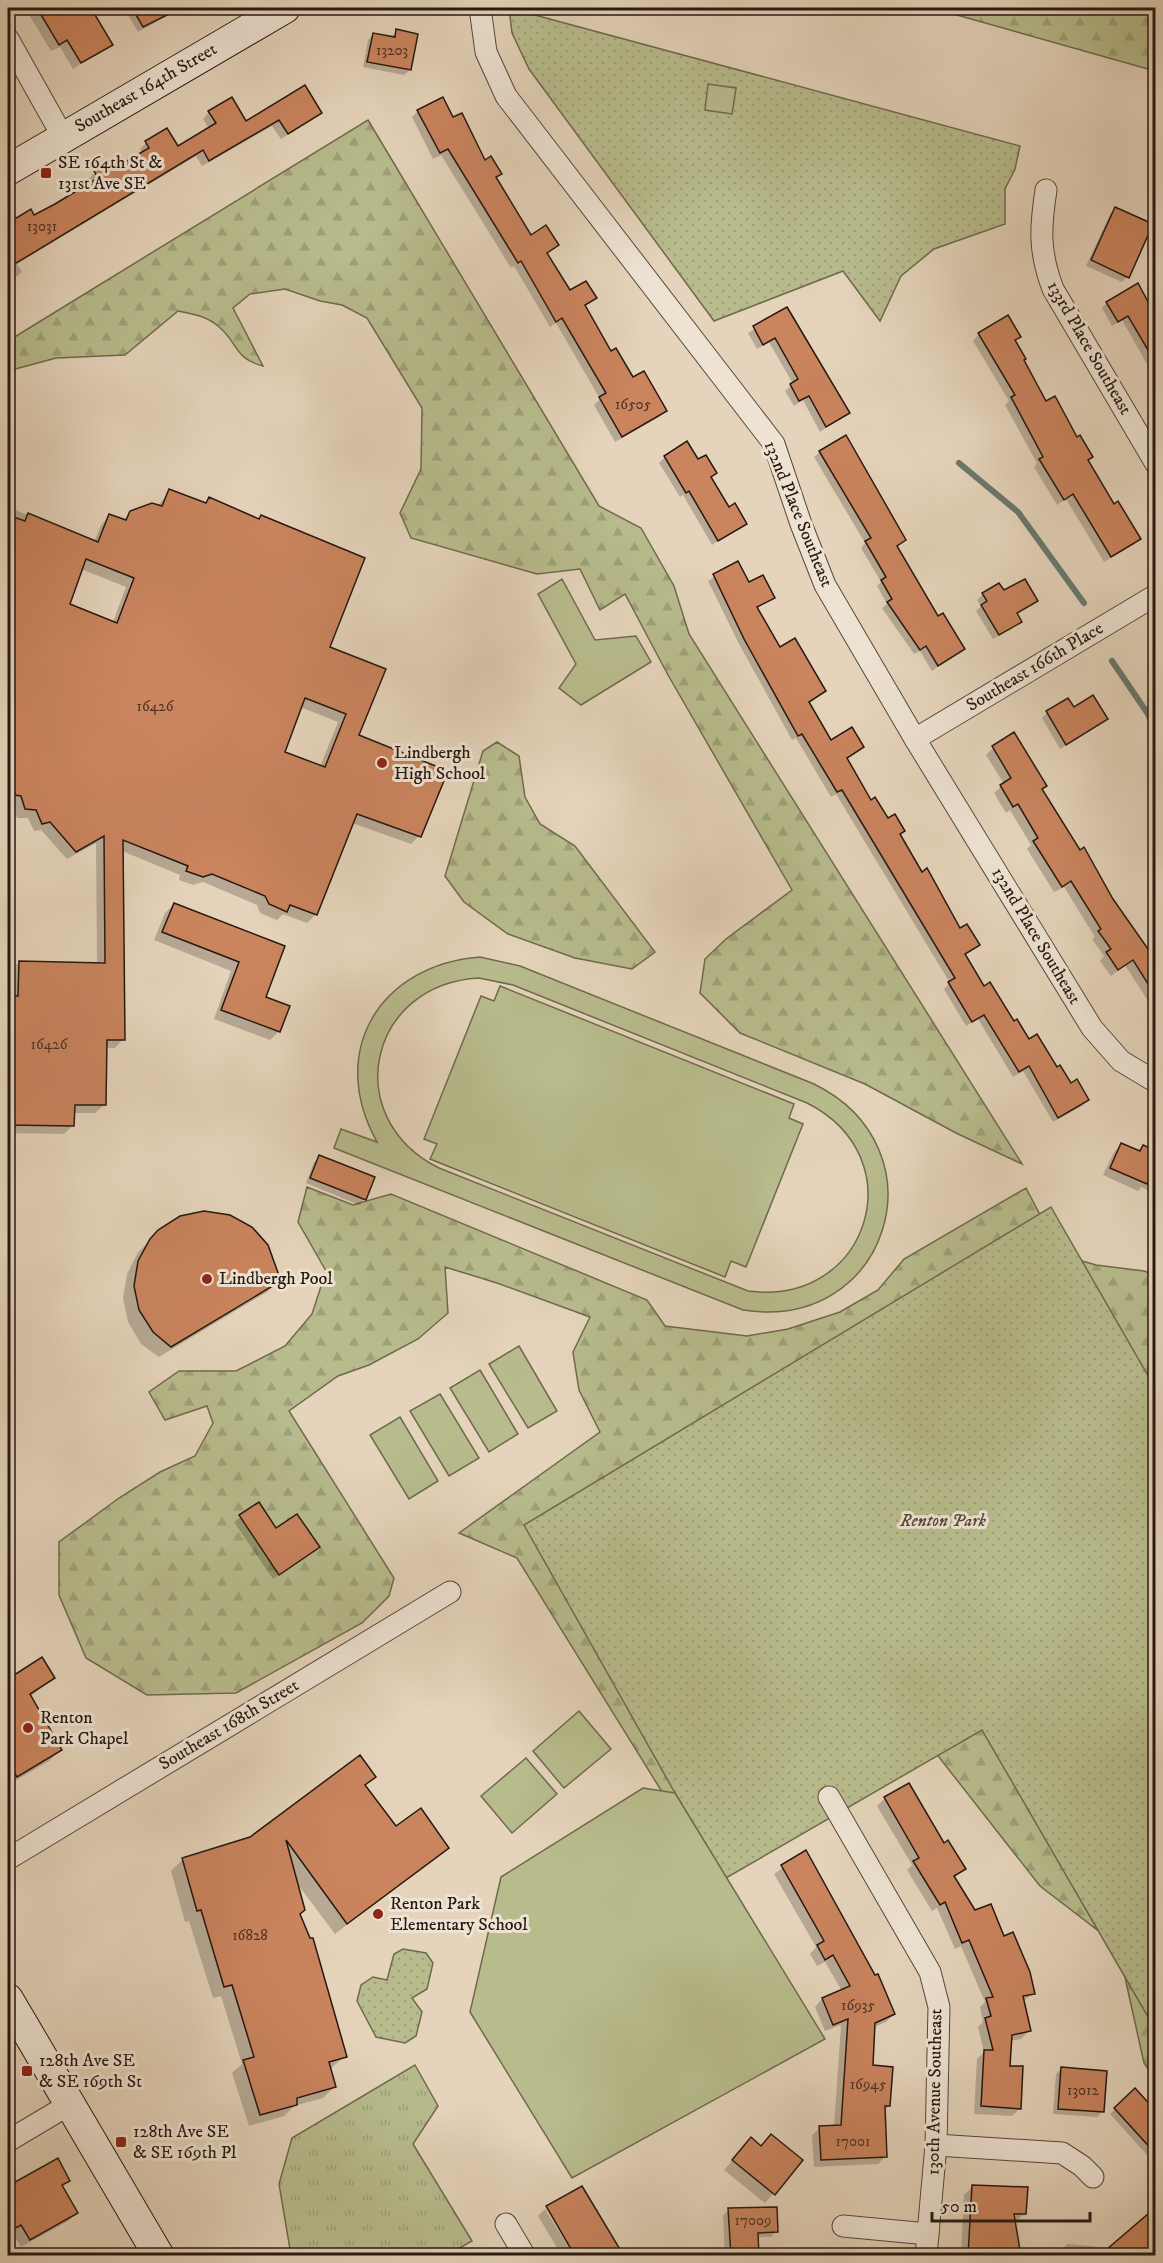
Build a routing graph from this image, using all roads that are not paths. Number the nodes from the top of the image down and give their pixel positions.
1 (285, 8) edge
2 (480, 8) edge
3 (8, 39) edge
4 (63, 137) junction
5 (8, 170) edge
6 (1046, 190) dead end
7 (1155, 464) edge
8 (1155, 595) edge
9 (915, 739) junction
10 (1155, 1082) edge
11 (450, 1592) dead end
12 (829, 1797) dead end
13 (8, 1859) edge
14 (8, 1999) edge
15 (70, 2104) junction
16 (8, 2141) edge
17 (936, 2145) junction
18 (1093, 2177) dead end
19 (506, 2224) dead end
20 (843, 2226) dead end
21 (927, 2245) edge
22 (159, 2256) edge
23 (525, 2256) edge

1 - 4 street, Southeast 164th Street
2 - 9 street, 132nd Place Southeast
3 - 4 street
4 - 5 street, Southeast 164th Street
6 - 7 street, 133rd Place Southeast
8 - 9 street, Southeast 166th Place
9 - 10 street, 132nd Place Southeast
11 - 13 street, Southeast 168th Street
12 - 17 street, 130th Avenue Southeast
14 - 15 street
15 - 16 street
15 - 22 street
17 - 18 street
17 - 21 street, 130th Avenue Southeast
19 - 23 street
20 - 21 street, 130th Avenue Southeast

